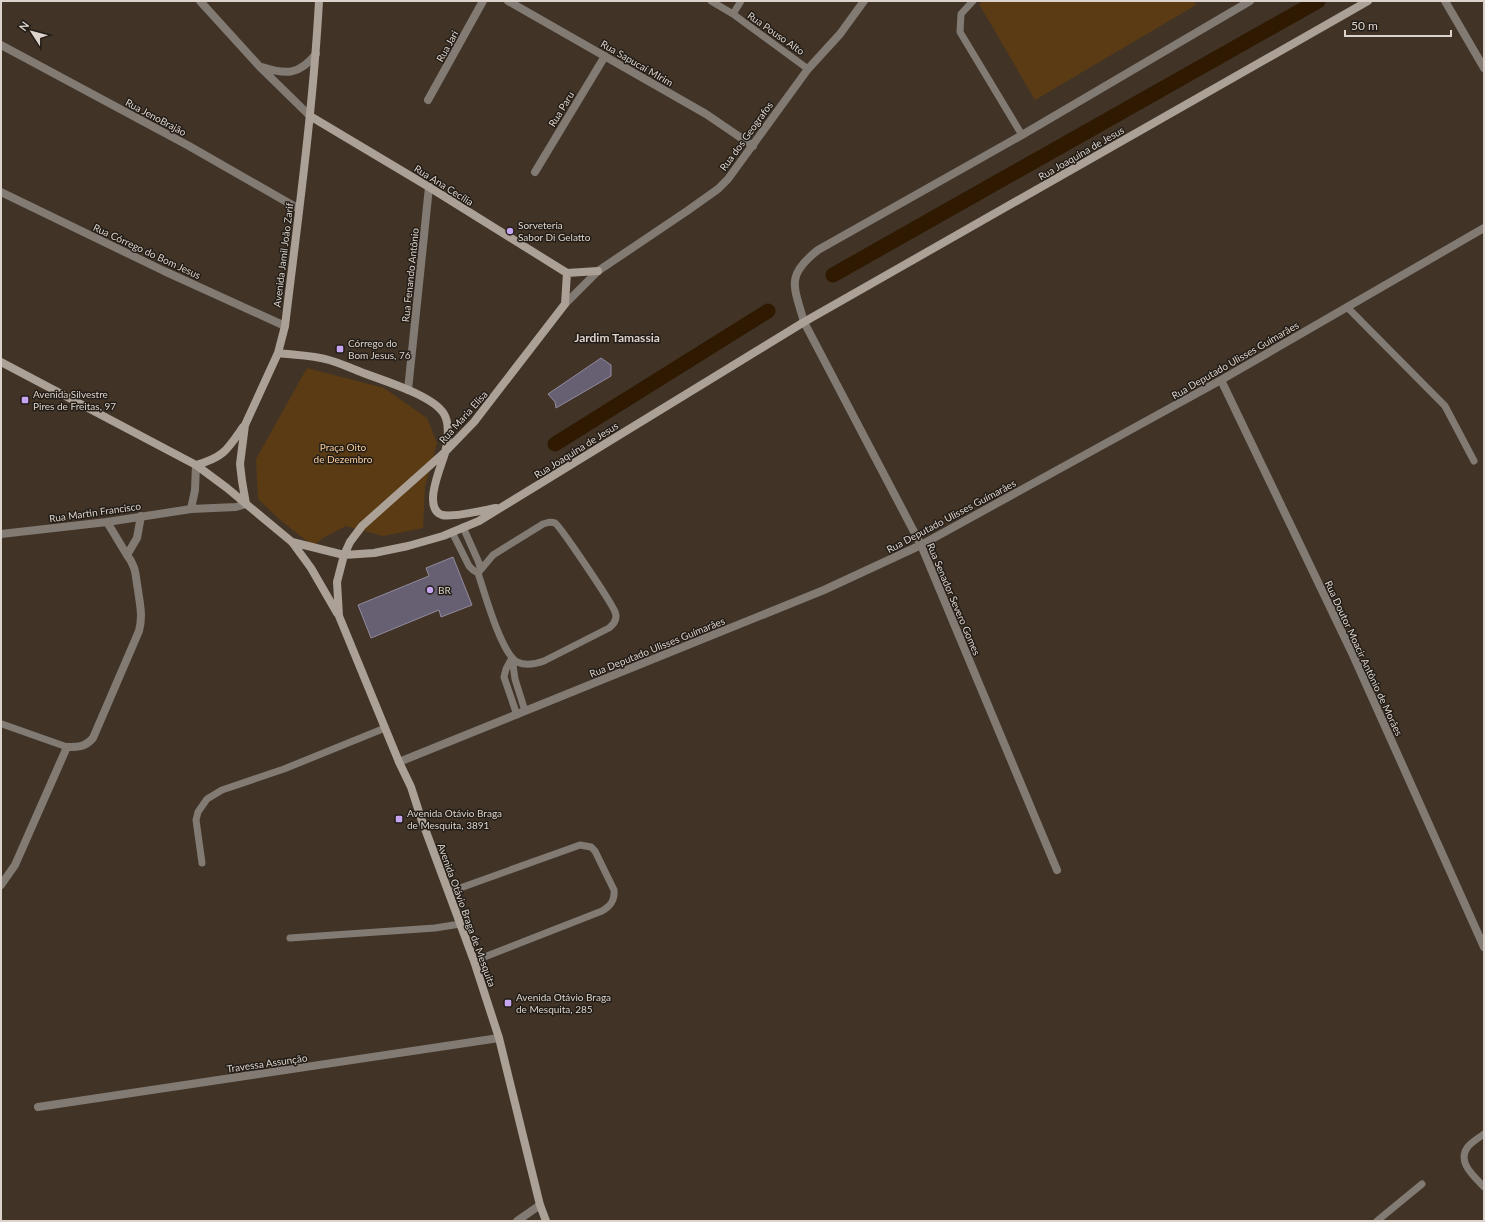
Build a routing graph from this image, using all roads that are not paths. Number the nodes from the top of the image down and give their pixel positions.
1 (200, 1) edge
2 (319, 1) edge
3 (483, 1) edge
4 (508, 1) edge
5 (711, 1) edge
6 (741, 1) edge
7 (864, 1) edge
8 (973, 1) edge
9 (1250, 1) edge
10 (1368, 1) edge
11 (1445, 1) edge
12 (732, 14) junction
13 (1, 45) edge
14 (316, 54) junction
15 (604, 56) junction
16 (260, 67) junction
17 (808, 68) junction
18 (1484, 68) edge
19 (428, 100) dead end
20 (310, 116) junction
21 (1022, 135) junction
22 (753, 146) junction
23 (535, 172) dead end
24 (429, 187) junction
25 (1, 192) edge
26 (299, 209) junction
27 (1484, 228) edge
28 (598, 271) junction
29 (568, 273) junction
30 (565, 304) junction
31 (1346, 308) junction
32 (804, 322) junction
33 (285, 326) junction
34 (278, 353) junction
35 (1, 362) edge
36 (1221, 380) junction
37 (408, 390) junction
38 (245, 425) junction
39 (445, 452) junction
40 (1474, 460) dead end
41 (196, 465) junction
42 (246, 504) junction
43 (503, 507) junction
44 (191, 509) junction
45 (141, 516) junction
46 (107, 522) junction
47 (463, 527) junction
48 (452, 532) junction
49 (1, 534) edge
50 (292, 542) junction
51 (921, 545) junction
52 (127, 555) junction
53 (344, 555) junction
54 (478, 573) junction
55 (339, 616) junction
56 (512, 658) junction
57 (525, 711) junction
58 (516, 715) junction
59 (2, 724) edge
60 (385, 728) junction
61 (67, 747) junction
62 (399, 762) junction
63 (202, 863) dead end
64 (1057, 870) dead end
65 (1, 884) edge
66 (449, 892) junction
67 (460, 924) junction
68 (290, 938) dead end
69 (1484, 947) edge
70 (474, 961) junction
71 (499, 1038) junction
72 (38, 1107) dead end
73 (1484, 1134) edge
74 (1422, 1184) dead end
75 (1484, 1187) edge
76 (540, 1205) junction
77 (518, 1221) edge
78 (546, 1221) edge
79 (1378, 1221) edge

1 - 16 street
2 - 14 main road, Avenida Jamil João Zarif
3 - 19 street, Rua Jari
4 - 15 street, Rua Sapucaí MIrim
5 - 12 lane, Rua Pouso Alto
6 - 12 lane
7 - 17 street, Rua dos Geografos
8 - 21 lane
9 - 21 street
10 - 32 main road, Rua Joaquina de Jesus
11 - 18 street
12 - 17 lane, Rua Pouso Alto
13 - 26 street, Rua JenoBrajão
14 - 16 street
14 - 20 main road, Avenida Jamil João Zarif
15 - 22 street, Rua Sapucaí MIrim
15 - 23 street, Rua Paru
16 - 20 street
17 - 22 street, Rua dos Geografos
20 - 24 main road, Rua Ana Cecília
20 - 26 main road, Avenida Jamil João Zarif
21 - 32 street
22 - 28 street, Rua dos Geografos
24 - 29 main road, Rua Ana Cecília
24 - 37 street, Rua Fenando Antônio
25 - 33 street, Rua Córrego do Bom Jesus
26 - 33 main road, Avenida Jamil João Zarif
27 - 31 street, Rua Deputado Ulisses Guímarâes
28 - 29 main road
28 - 30 street, Rua dos Geografos
29 - 30 main road
30 - 39 main road, Rua Maria Elisa
31 - 36 street, Rua Deputado Ulisses Guímarâes
31 - 40 lane
32 - 43 main road, Rua Joaquina de Jesus
32 - 51 street, Rua Senador Severo Gomes
33 - 34 main road, Avenida Jamil João Zarif
34 - 37 main road
34 - 38 main road, Avenida Jamil João Zarif
35 - 41 main road
36 - 51 street, Rua Deputado Ulisses Guímarâes
36 - 69 street, Rua Doutor Moacir Antônio de Morâes
37 - 39 main road
38 - 41 main road
38 - 42 main road, Avenida Jamil João Zarif
39 - 43 main road
39 - 53 main road, Rua Maria Elisa
41 - 42 main road
41 - 44 street
42 - 44 street, Rua Martin Francisco
42 - 50 main road
43 - 47 main road, Rua Joaquina de Jesus
44 - 45 street, Rua Martin Francisco
45 - 46 street, Rua Martin Francisco
45 - 52 street
46 - 49 street, Rua Martin Francisco
46 - 52 street
47 - 48 main road, Rua Joaquina de Jesus
47 - 54 lane
48 - 53 main road, Rua Joaquina de Jesus
48 - 54 lane
50 - 53 main road, Rua Joaquina de Jesus
50 - 55 main road
51 - 57 street, Rua Deputado Ulisses Guímarâes
51 - 64 street, Rua Senador Severo Gomes
52 - 61 street
53 - 55 main road, Avenida Otávio Braga de Mesquita
54 - 56 lane
54 - 56 lane
55 - 60 main road, Avenida Otávio Braga de Mesquita
56 - 57 lane
56 - 58 lane
57 - 58 street, Rua Deputado Ulisses Guímarâes
58 - 62 street, Rua Deputado Ulisses Guímarâes
59 - 61 lane
60 - 62 main road, Avenida Otávio Braga de Mesquita
60 - 63 lane
61 - 65 street
62 - 66 main road, Avenida Otávio Braga de Mesquita
66 - 67 main road, Avenida Otávio Braga de Mesquita
66 - 70 lane
67 - 68 lane
67 - 70 main road, Avenida Otávio Braga de Mesquita
70 - 71 main road, Avenida Otávio Braga de Mesquita
71 - 72 street, Travessa Assunção
71 - 76 main road, Avenida Otávio Braga de Mesquita
73 - 75 lane
74 - 79 lane
76 - 77 street
76 - 78 main road, Avenida Otávio Braga de Mesquita

